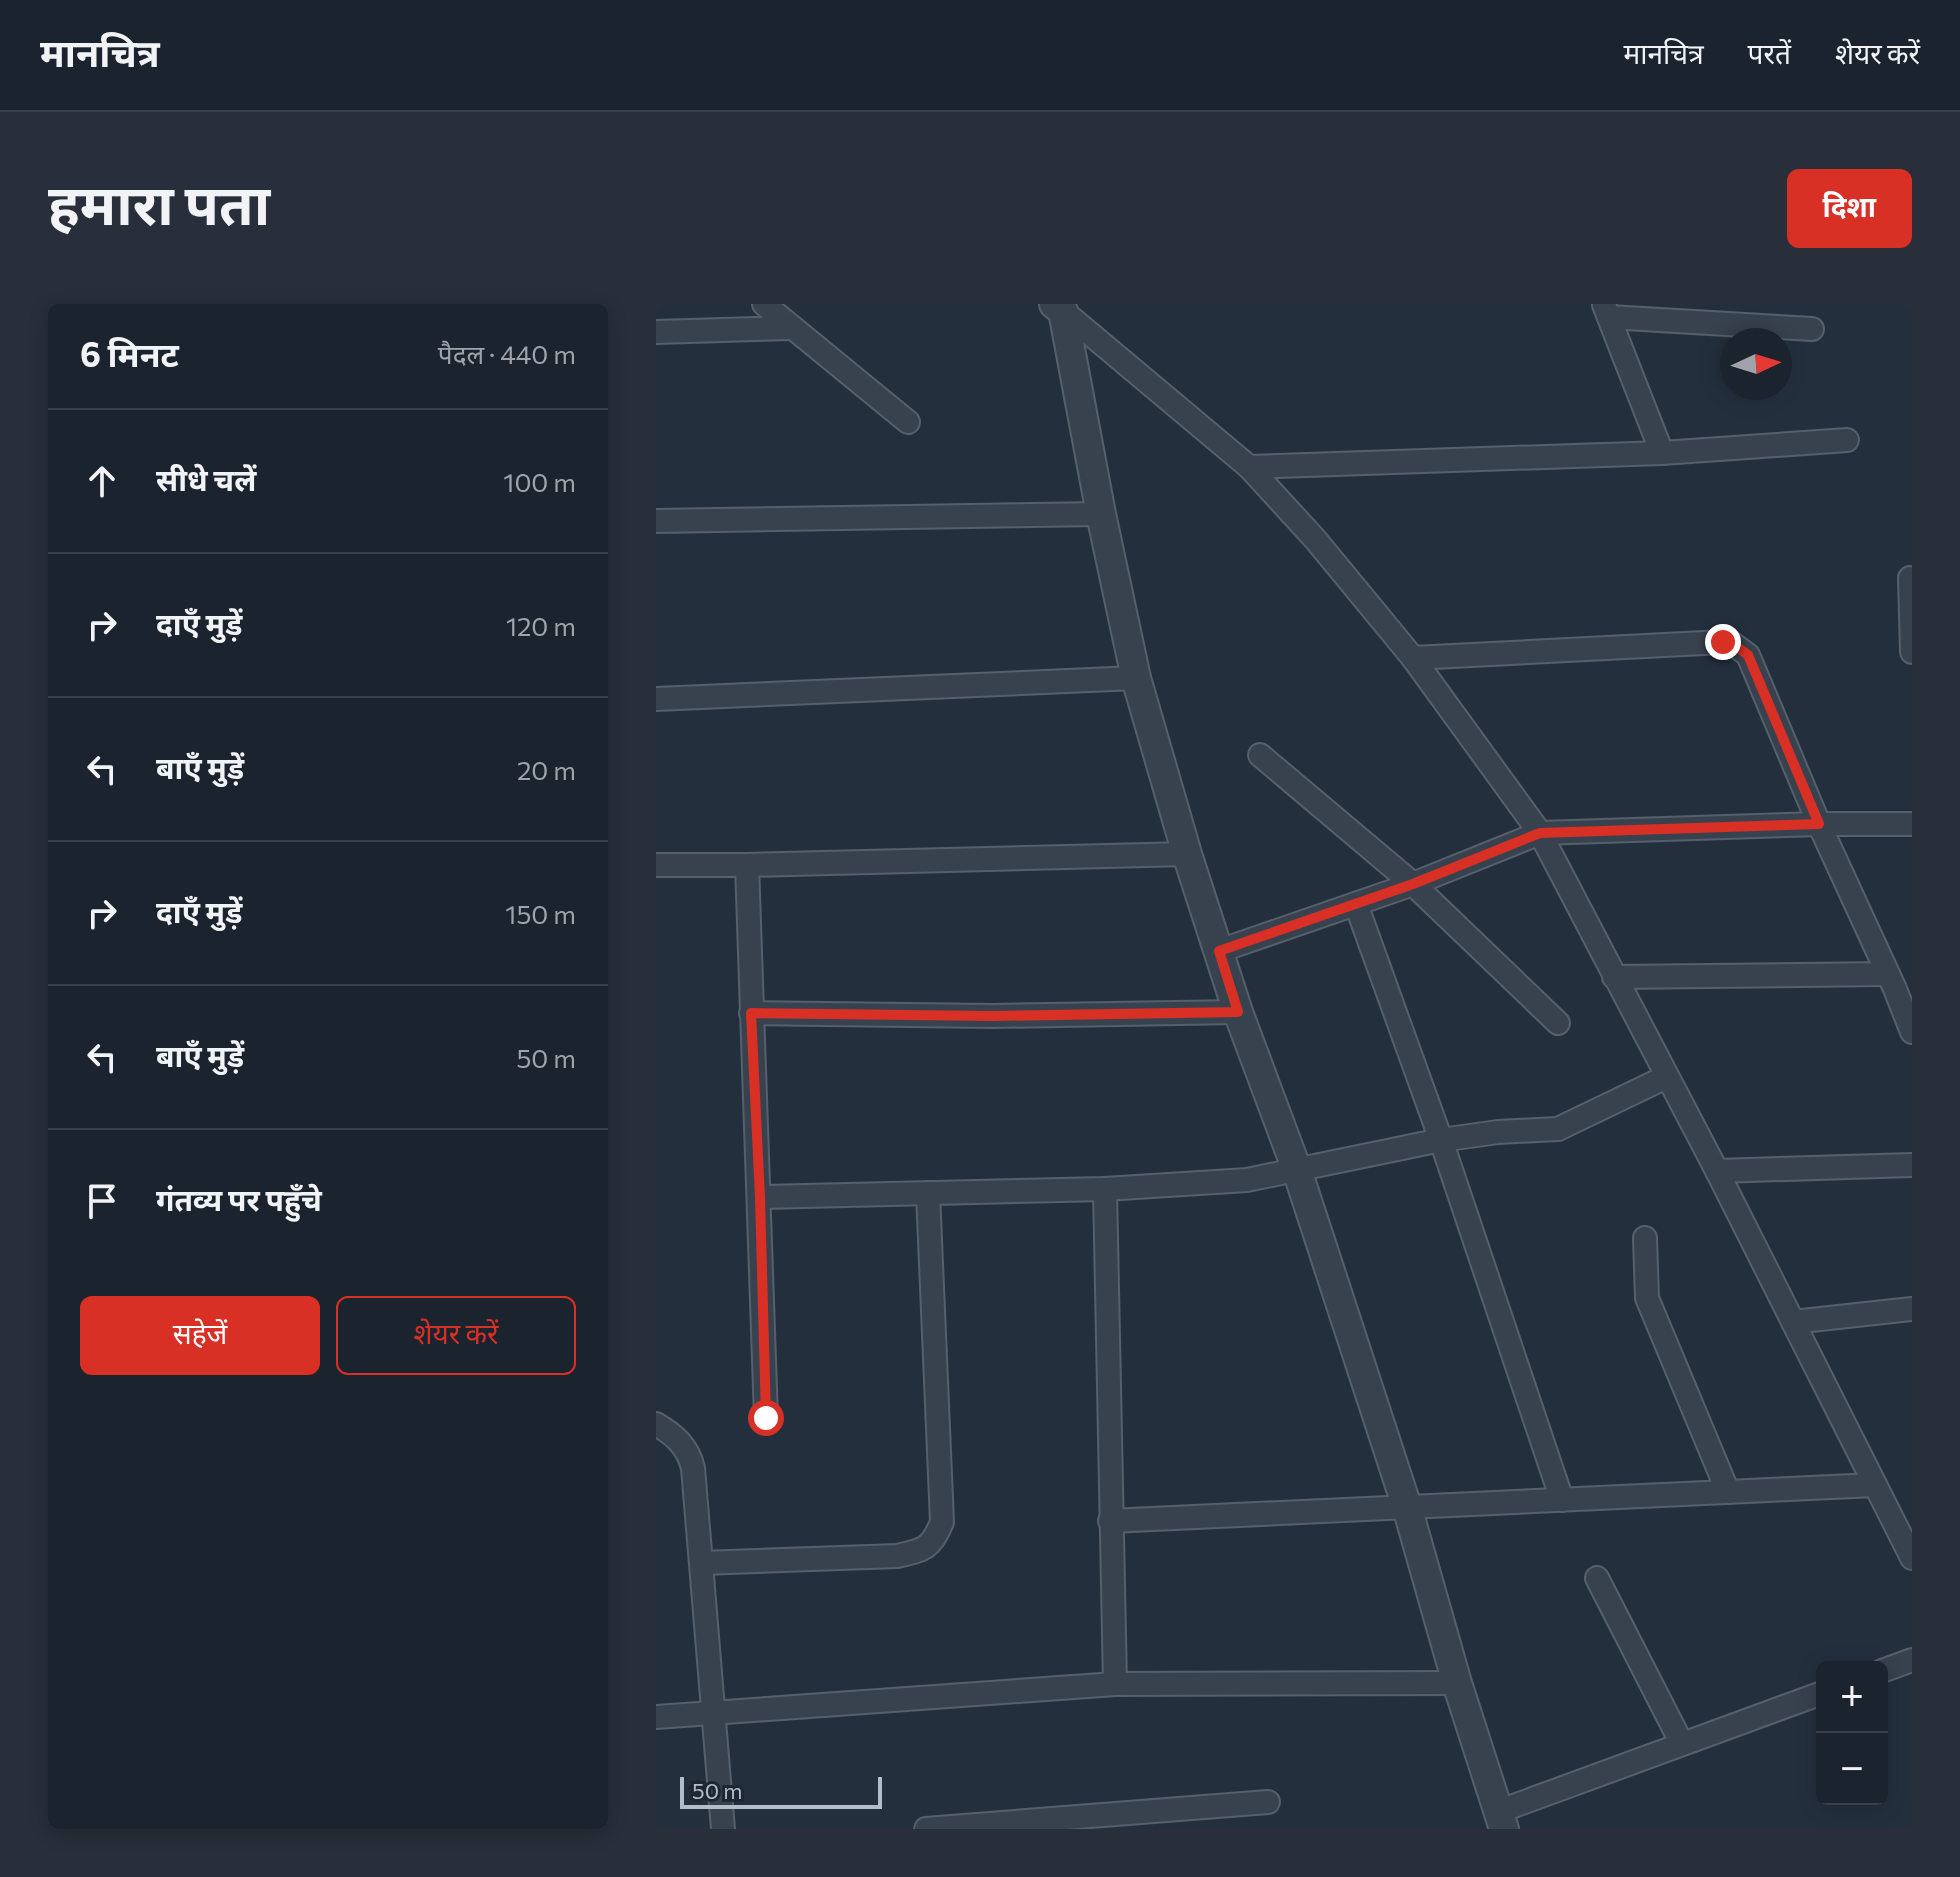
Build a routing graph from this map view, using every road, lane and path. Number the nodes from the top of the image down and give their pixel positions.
1 (764, 304) edge
2 (1060, 306) edge
3 (1606, 311) edge
4 (791, 328) junction
5 (1812, 329) dead end
6 (656, 332) edge
7 (908, 422) dead end
8 (1847, 440) dead end
9 (1662, 453) junction
10 (1249, 467) junction
11 (1101, 514) junction
12 (656, 521) edge
13 (1910, 578) dead end
14 (1912, 652) edge
15 (1413, 658) junction
16 (1136, 678) junction
17 (656, 699) edge
18 (1260, 755) dead end
19 (1819, 824) junction
20 (1912, 824) edge
21 (1540, 833) junction
22 (1187, 854) junction
23 (656, 865) edge
24 (747, 865) junction
25 (1413, 884) junction
26 (1356, 904) junction
27 (1219, 951) junction
28 (1614, 977) junction
29 (1898, 984) edge
30 (1238, 1012) junction
31 (751, 1013) junction
32 (1558, 1023) dead end
33 (1912, 1032) edge
34 (1666, 1077) junction
35 (1441, 1140) junction
36 (1912, 1165) edge
37 (1297, 1170) junction
38 (1717, 1171) junction
39 (1105, 1189) junction
40 (928, 1193) junction
41 (760, 1197) junction
42 (1645, 1238) dead end
43 (1912, 1309) edge
44 (1793, 1322) junction
45 (766, 1418) dead end
46 (656, 1424) edge
47 (1875, 1485) junction
48 (1728, 1492) junction
49 (1562, 1500) junction
50 (1407, 1507) junction
51 (1110, 1521) junction
52 (1912, 1558) edge
53 (702, 1563) junction
54 (1597, 1578) dead end
55 (1912, 1660) edge
56 (1888, 1669) edge
57 (1457, 1683) junction
58 (1115, 1684) junction
59 (1816, 1695) edge
60 (714, 1714) junction
61 (656, 1717) edge
62 (1682, 1744) junction
63 (1268, 1802) dead end
64 (1502, 1820) edge
65 (723, 1829) edge
66 (926, 1829) edge

1 - 4 street
2 - 10 street
2 - 11 street
3 - 5 street
3 - 9 street
4 - 6 street
4 - 7 street
8 - 9 street
9 - 10 street
10 - 15 street
11 - 12 street
11 - 16 street
13 - 14 street
15 - 19 street
15 - 21 street
16 - 17 street
16 - 22 street
18 - 25 street
19 - 20 street
19 - 21 street
19 - 29 street
21 - 25 street
21 - 28 street
22 - 24 street
22 - 27 street
23 - 24 street
24 - 31 street
25 - 26 street
25 - 32 street
26 - 27 street
26 - 35 street
27 - 30 street
28 - 29 street
28 - 34 street
29 - 33 street
30 - 31 street
30 - 37 street
31 - 41 street
34 - 35 street
34 - 38 street
35 - 37 street
35 - 49 street
36 - 38 street
37 - 39 street
37 - 50 street
38 - 44 street
39 - 40 street
39 - 51 street
40 - 41 street
40 - 53 street
41 - 45 street
42 - 48 street
43 - 44 street
44 - 47 street
46 - 53 street
47 - 48 street
47 - 52 street
48 - 49 street
49 - 50 street
50 - 51 street
50 - 57 street
51 - 58 street
53 - 60 street
54 - 62 street
55 - 56 street
57 - 58 street
57 - 64 street
58 - 60 street
59 - 62 street
60 - 61 street
60 - 65 street
62 - 64 street
63 - 66 street

